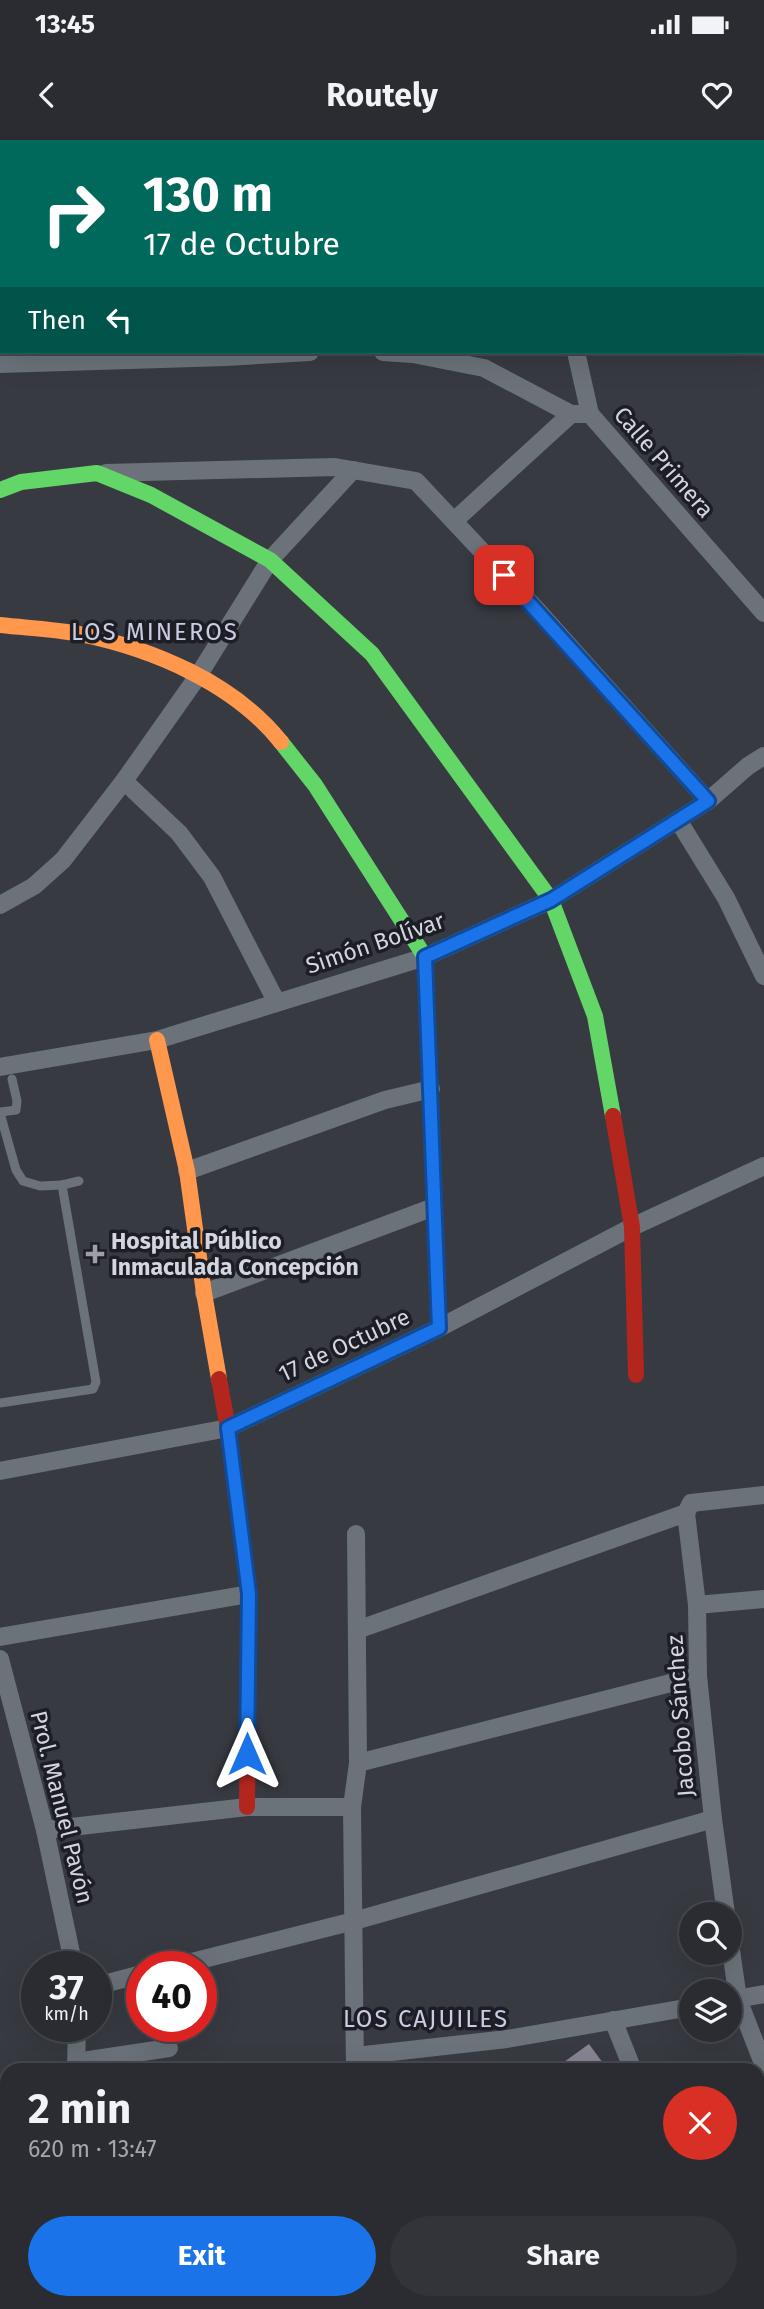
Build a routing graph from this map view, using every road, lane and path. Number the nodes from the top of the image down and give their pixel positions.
1 (226, 354) edge
2 (412, 354) edge
3 (576, 354) edge
4 (79, 357) edge
5 (0, 364) edge
6 (571, 414) junction
7 (590, 414) junction
8 (353, 470) junction
9 (97, 473) junction
10 (0, 490) edge
11 (454, 521) junction
12 (270, 560) junction
13 (764, 613) edge
14 (0, 625) edge
15 (198, 676) junction
16 (764, 756) edge
17 (124, 781) junction
18 (708, 801) junction
19 (678, 820) junction
20 (551, 900) junction
21 (0, 905) edge
22 (425, 957) junction
23 (764, 976) edge
24 (275, 1002) junction
25 (158, 1040) junction
26 (6, 1073) edge
27 (431, 1089) junction
28 (0, 1112) edge
29 (764, 1166) edge
30 (187, 1171) junction
31 (79, 1181) dead end
32 (62, 1185) junction
33 (434, 1207) junction
34 (632, 1227) junction
35 (204, 1293) junction
36 (439, 1328) junction
37 (636, 1375) dead end
38 (0, 1403) edge
39 (228, 1428) junction
40 (0, 1471) edge
41 (764, 1495) edge
42 (686, 1513) junction
43 (356, 1534) dead end
44 (249, 1594) junction
45 (764, 1599) edge
46 (697, 1605) junction
47 (357, 1630) junction
48 (0, 1637) edge
49 (0, 1659) edge
50 (698, 1676) junction
51 (358, 1763) junction
52 (247, 1807) junction
53 (352, 1807) junction
54 (713, 1818) junction
55 (46, 1830) junction
56 (724, 1902) edge
57 (354, 1922) junction
58 (71, 1951) edge
59 (217, 1956) edge
60 (764, 1994) edge
61 (742, 1998) edge
62 (679, 2009) edge
63 (742, 2018) edge
64 (613, 2021) junction
65 (77, 2042) edge
66 (169, 2048) dead end
67 (76, 2063) edge
68 (92, 2063) edge
69 (355, 2063) edge
70 (630, 2063) edge
71 (763, 2063) edge

1 - 4 street
2 - 6 street, Calle Primera
3 - 7 street
4 - 5 street
6 - 7 street, Calle Primera
6 - 11 street
7 - 13 street, Calle Primera
8 - 9 street
8 - 11 street
8 - 12 street
9 - 10 street
9 - 12 street
11 - 18 street
12 - 15 street
12 - 20 street
14 - 15 street
15 - 17 street
15 - 22 street
16 - 18 street, Simón Bolívar
17 - 21 street
17 - 24 street
18 - 19 street, Simón Bolívar
19 - 20 street, Simón Bolívar
19 - 23 street
20 - 22 street, Simón Bolívar
20 - 34 street
22 - 24 street, Simón Bolívar
22 - 27 street
24 - 25 street, Simón Bolívar
25 - 26 street, Simón Bolívar
25 - 30 street
26 - 28 lane
27 - 30 street
27 - 33 street
28 - 32 lane
29 - 34 street, 17 de Octubre
30 - 35 street
31 - 32 lane
32 - 38 lane
33 - 35 street
33 - 36 street
34 - 36 street, 17 de Octubre
34 - 37 street
35 - 39 street
36 - 39 street, 17 de Octubre
39 - 40 street, 17 de Octubre
39 - 44 street
41 - 42 street
42 - 46 street, Jacobo Sánchez
42 - 47 street
43 - 47 street
44 - 48 street
44 - 52 street
45 - 46 street
46 - 50 street, Jacobo Sánchez
47 - 51 street
49 - 55 street, Prol. Manuel Pavón
50 - 51 street
50 - 54 street, Jacobo Sánchez
51 - 53 street
52 - 53 street
52 - 55 street
53 - 57 street
54 - 56 street, Jacobo Sánchez
54 - 57 street
55 - 58 street, Prol. Manuel Pavón
57 - 59 street
57 - 69 street
60 - 61 street
62 - 64 street
63 - 71 street
64 - 69 street
64 - 70 street
65 - 67 street
66 - 68 street

